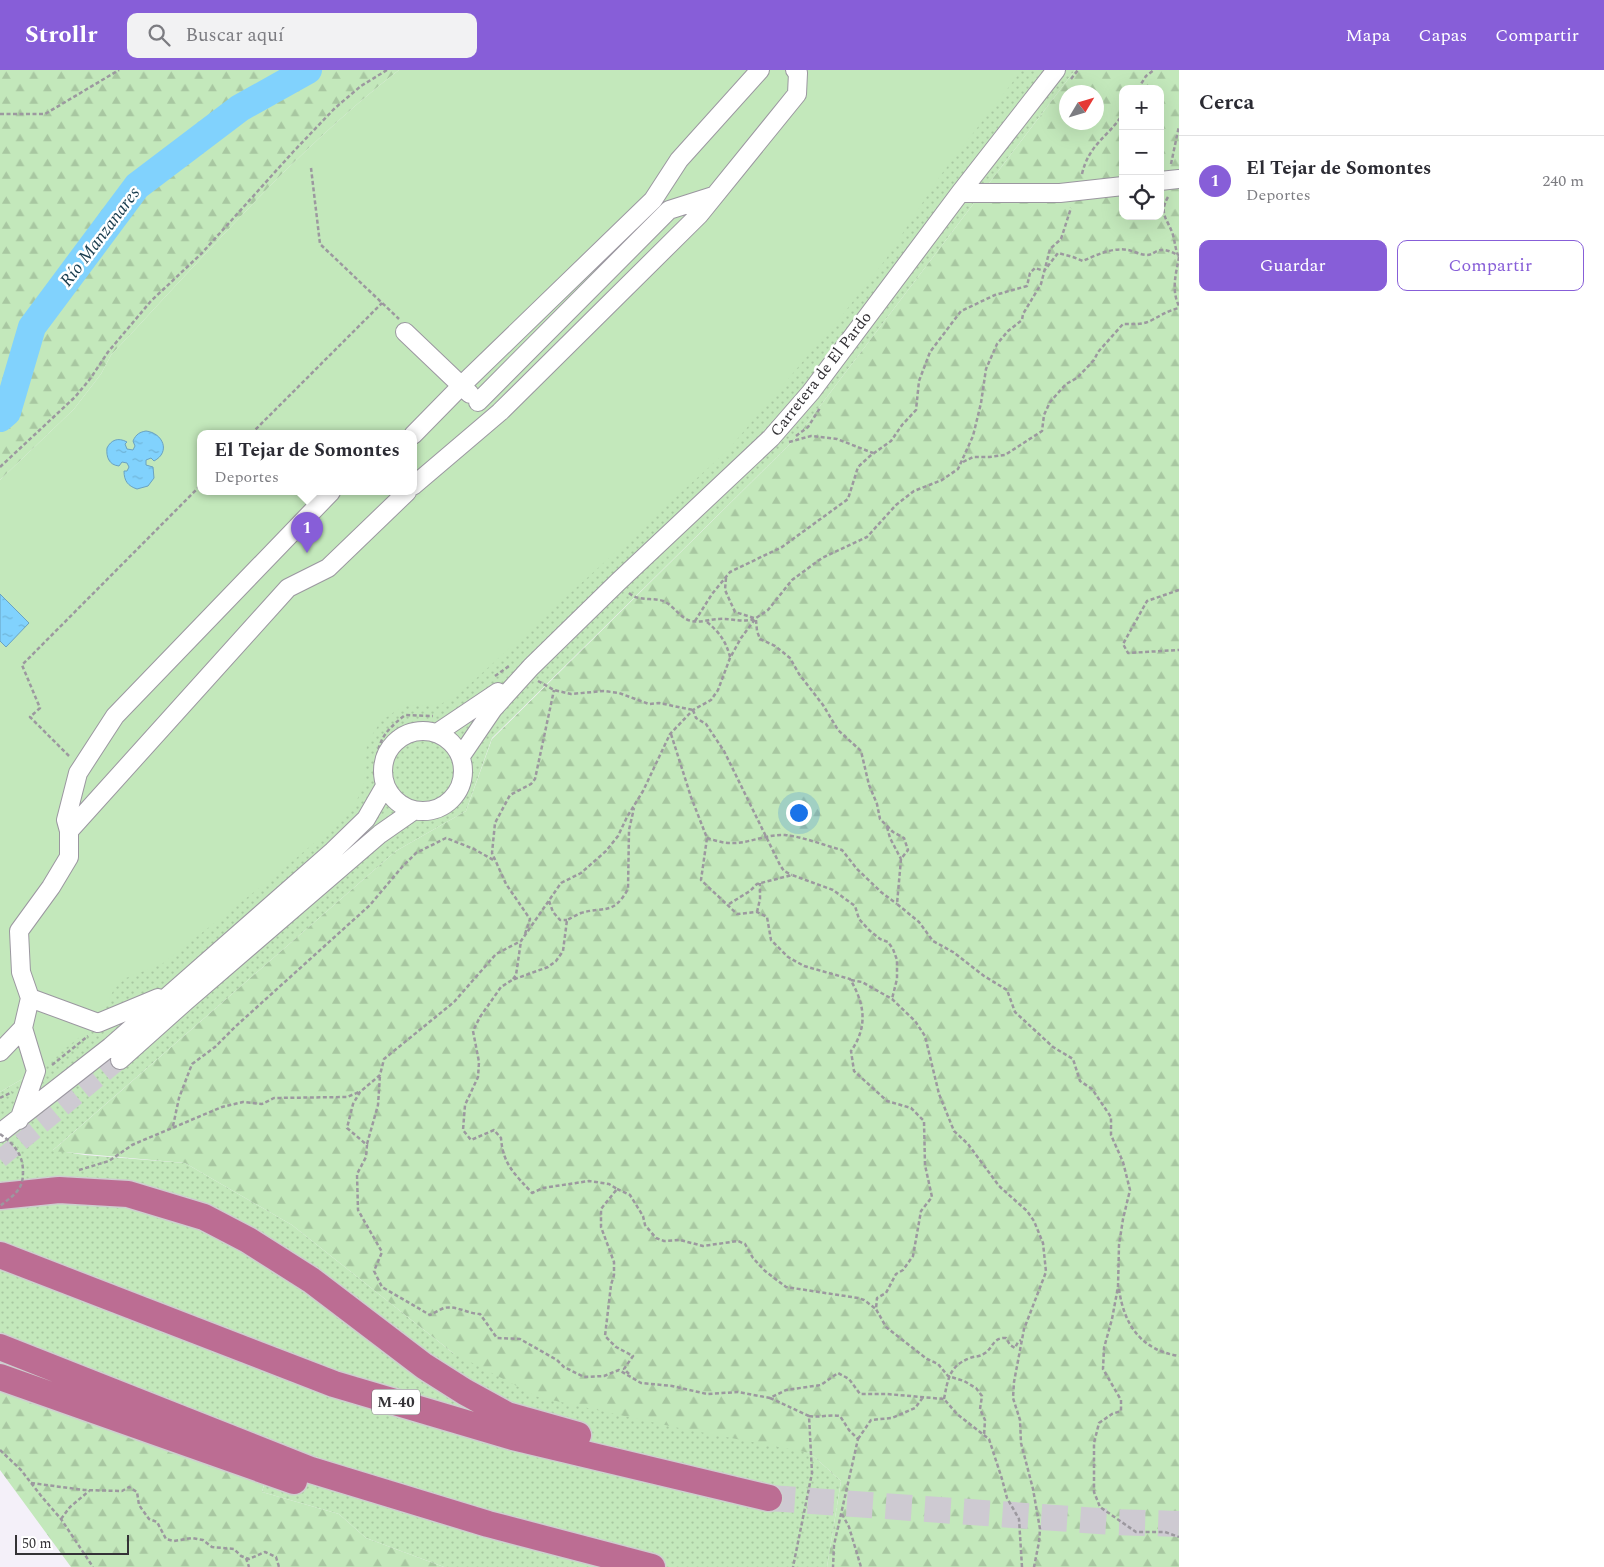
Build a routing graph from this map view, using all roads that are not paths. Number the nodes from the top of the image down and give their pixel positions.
1 (760, 70) edge
2 (795, 70) edge
3 (1056, 70) edge
4 (1179, 179) edge
5 (1164, 181) edge
6 (1119, 186) edge
7 (960, 194) junction
8 (713, 196) junction
9 (653, 200) junction
10 (669, 210) junction
11 (404, 327) road end
12 (461, 386) junction
13 (478, 402) junction
14 (494, 417) junction
15 (417, 431) edge
16 (417, 483) edge
17 (328, 495) edge
18 (404, 495) edge
19 (531, 668) junction
20 (438, 733) junction
21 (461, 756) junction
22 (380, 782) junction
23 (414, 811) junction
24 (69, 831) junction
25 (170, 993) junction
26 (30, 998) junction
27 (23, 1028) junction
28 (0, 1052) edge
29 (120, 1060) tunnel mouth
30 (19, 1120) junction
31 (0, 1134) edge
32 (0, 1196) edge
33 (0, 1255) edge
34 (0, 1347) edge
35 (0, 1376) edge
36 (727, 1489) junction
37 (770, 1498) tunnel mouth
38 (596, 1567) edge
39 (652, 1567) edge

1 - 9 street
2 - 8 street
3 - 7 street, Carretera de El Pardo
4 - 5 street
6 - 7 street
7 - 19 street, Carretera de El Pardo
8 - 10 street
8 - 14 street
9 - 10 street
9 - 12 street
10 - 13 street
11 - 12 street
12 - 13 street
12 - 15 street
13 - 14 street
14 - 16 street
17 - 24 street
18 - 24 street
19 - 20 street, Carretera de El Pardo
19 - 21 street, Carretera de El Pardo
20 - 21 street
20 - 22 street
21 - 23 street
22 - 23 street
22 - 25 street
23 - 29 street
24 - 26 street
25 - 26 street
25 - 30 street
26 - 27 street
27 - 28 street
27 - 30 street
30 - 31 street
32 - 36 highway
33 - 36 highway, M-40
34 - 39 highway
35 - 38 highway
36 - 37 highway, M-40

